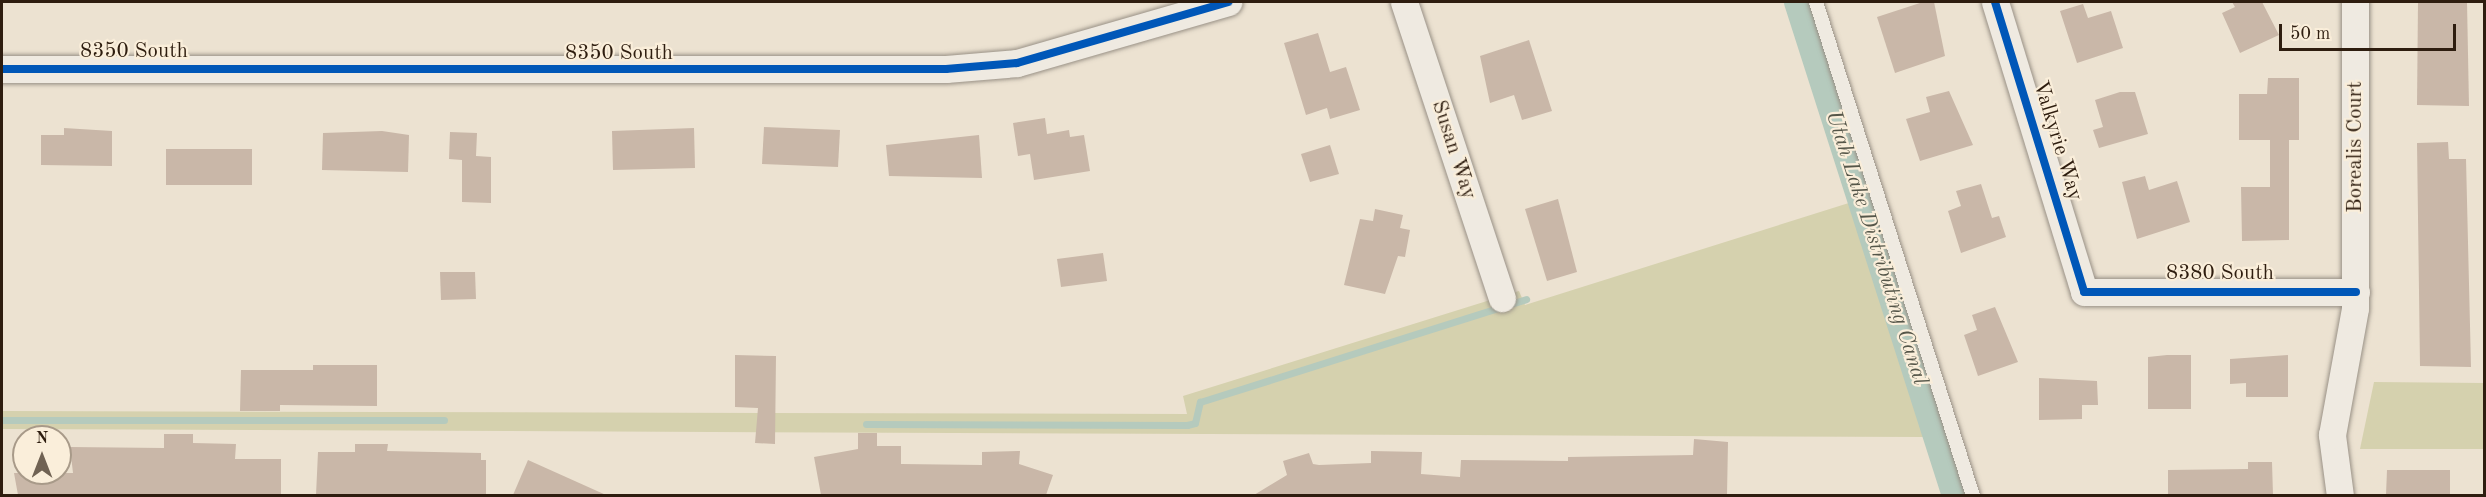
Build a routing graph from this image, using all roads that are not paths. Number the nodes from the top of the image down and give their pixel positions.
1 (1228, 2) edge
2 (1404, 2) edge
3 (1816, 2) edge
4 (1995, 2) edge
5 (2355, 2) edge
6 (2, 69) edge
7 (2084, 292) joint
8 (2356, 292) junction
9 (1502, 298) dead end
10 (1972, 495) edge
11 (2340, 495) edge

1 - 6 street, 8350 South
2 - 9 street, Susan Way
3 - 10 lane
4 - 7 street, Valkyrie Way
5 - 8 street, Borealis Court
7 - 8 street, 8380 South
8 - 11 street, Borealis Court

